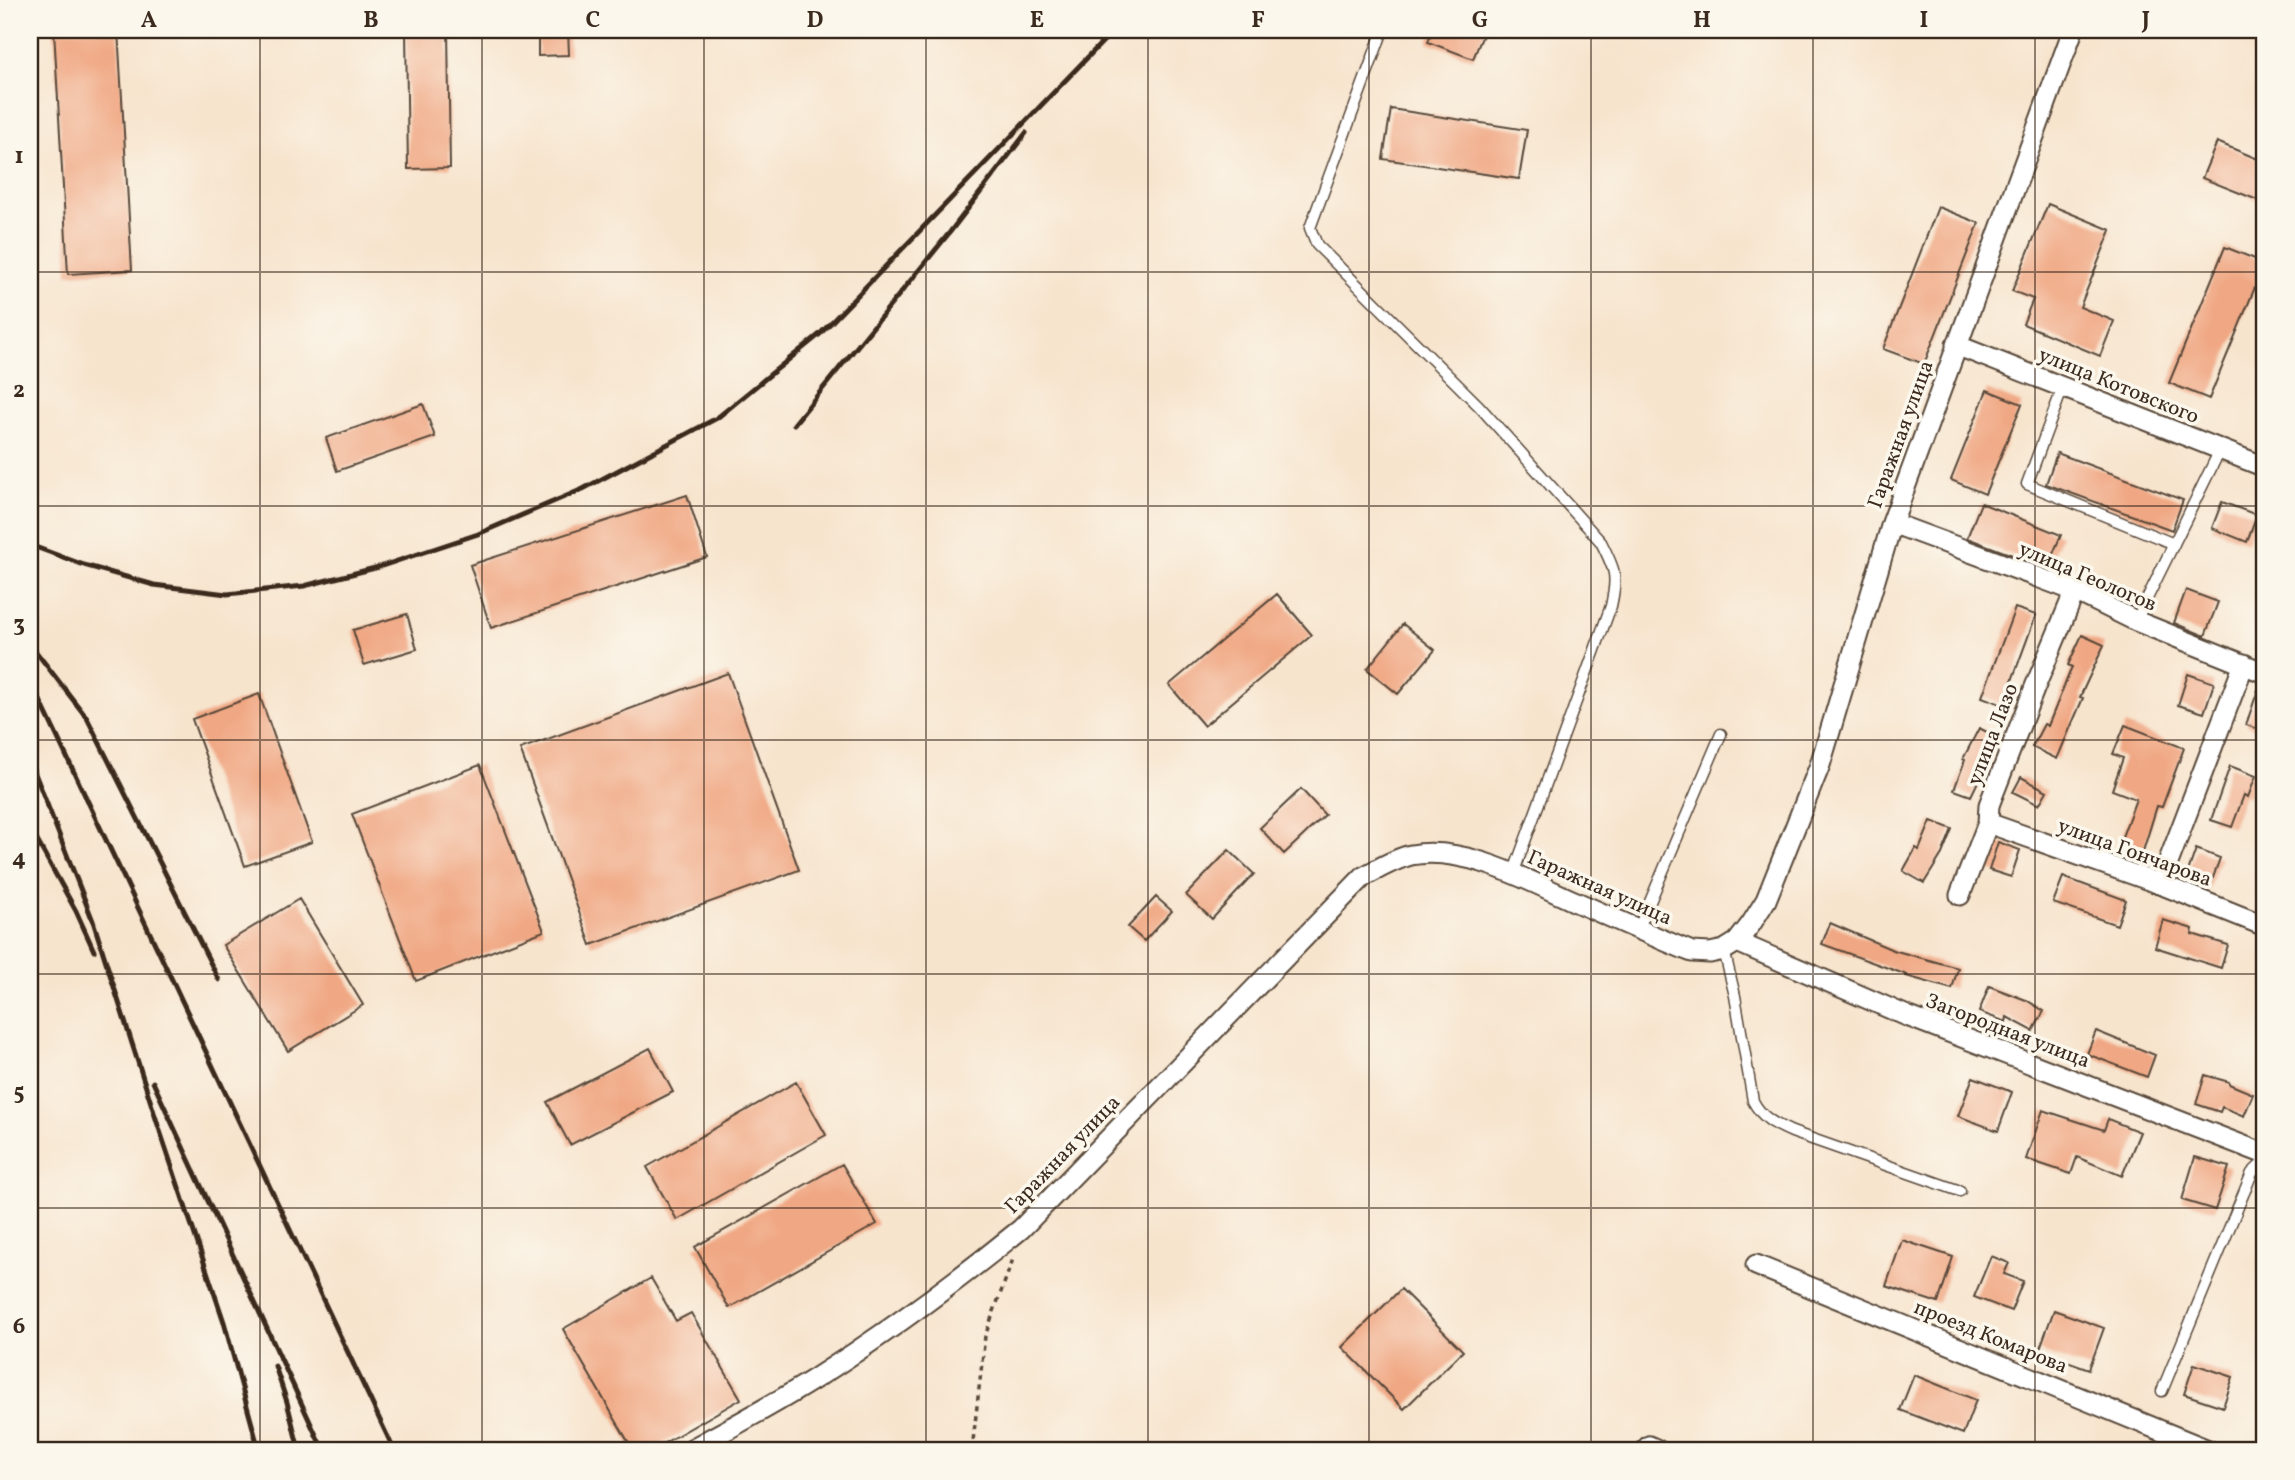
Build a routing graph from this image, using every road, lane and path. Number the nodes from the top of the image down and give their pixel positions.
1 (1383, 30) edge
2 (2073, 30) edge
3 (1956, 345) junction
4 (2063, 387) junction
5 (2221, 450) junction
6 (2265, 467) edge
7 (1892, 523) junction
8 (2174, 544) junction
9 (2075, 591) junction
10 (2136, 621) junction
11 (2244, 664) junction
12 (2265, 673) edge
13 (1721, 734) dead end
14 (1988, 823) junction
15 (1513, 874) junction
16 (2160, 884) junction
17 (1960, 895) dead end
18 (2265, 926) edge
19 (1638, 930) junction
20 (1730, 946) junction
21 (2265, 1154) edge
22 (2265, 1161) edge
23 (1960, 1191) dead end
24 (1021, 1229) junction
25 (1756, 1265) dead end
26 (2162, 1391) dead end
27 (690, 1450) edge
28 (972, 1450) edge
29 (2208, 1450) edge

1 - 15 lane
2 - 3 street, Гаражная улица
3 - 4 street, улица Котовского
3 - 7 street, Гаражная улица
4 - 5 street, улица Котовского
4 - 8 lane
5 - 6 street, улица Котовского
5 - 8 lane
7 - 9 street, улица Геологов
7 - 20 street, Гаражная улица
8 - 10 lane
9 - 10 street, улица Геологов
9 - 14 street, улица Лазо
10 - 11 street, улица Геологов
11 - 12 street, улица Геологов
11 - 16 street
13 - 19 lane
14 - 16 street, улица Гончарова
14 - 17 street, улица Лазо
15 - 19 street, Гаражная улица
15 - 24 street, Гаражная улица
16 - 18 street, улица Гончарова
19 - 20 street, Гаражная улица
20 - 21 street, Загородная улица
20 - 23 lane
22 - 26 lane
24 - 27 street, Гаражная улица
24 - 28 path
25 - 29 street, проезд Комарова

